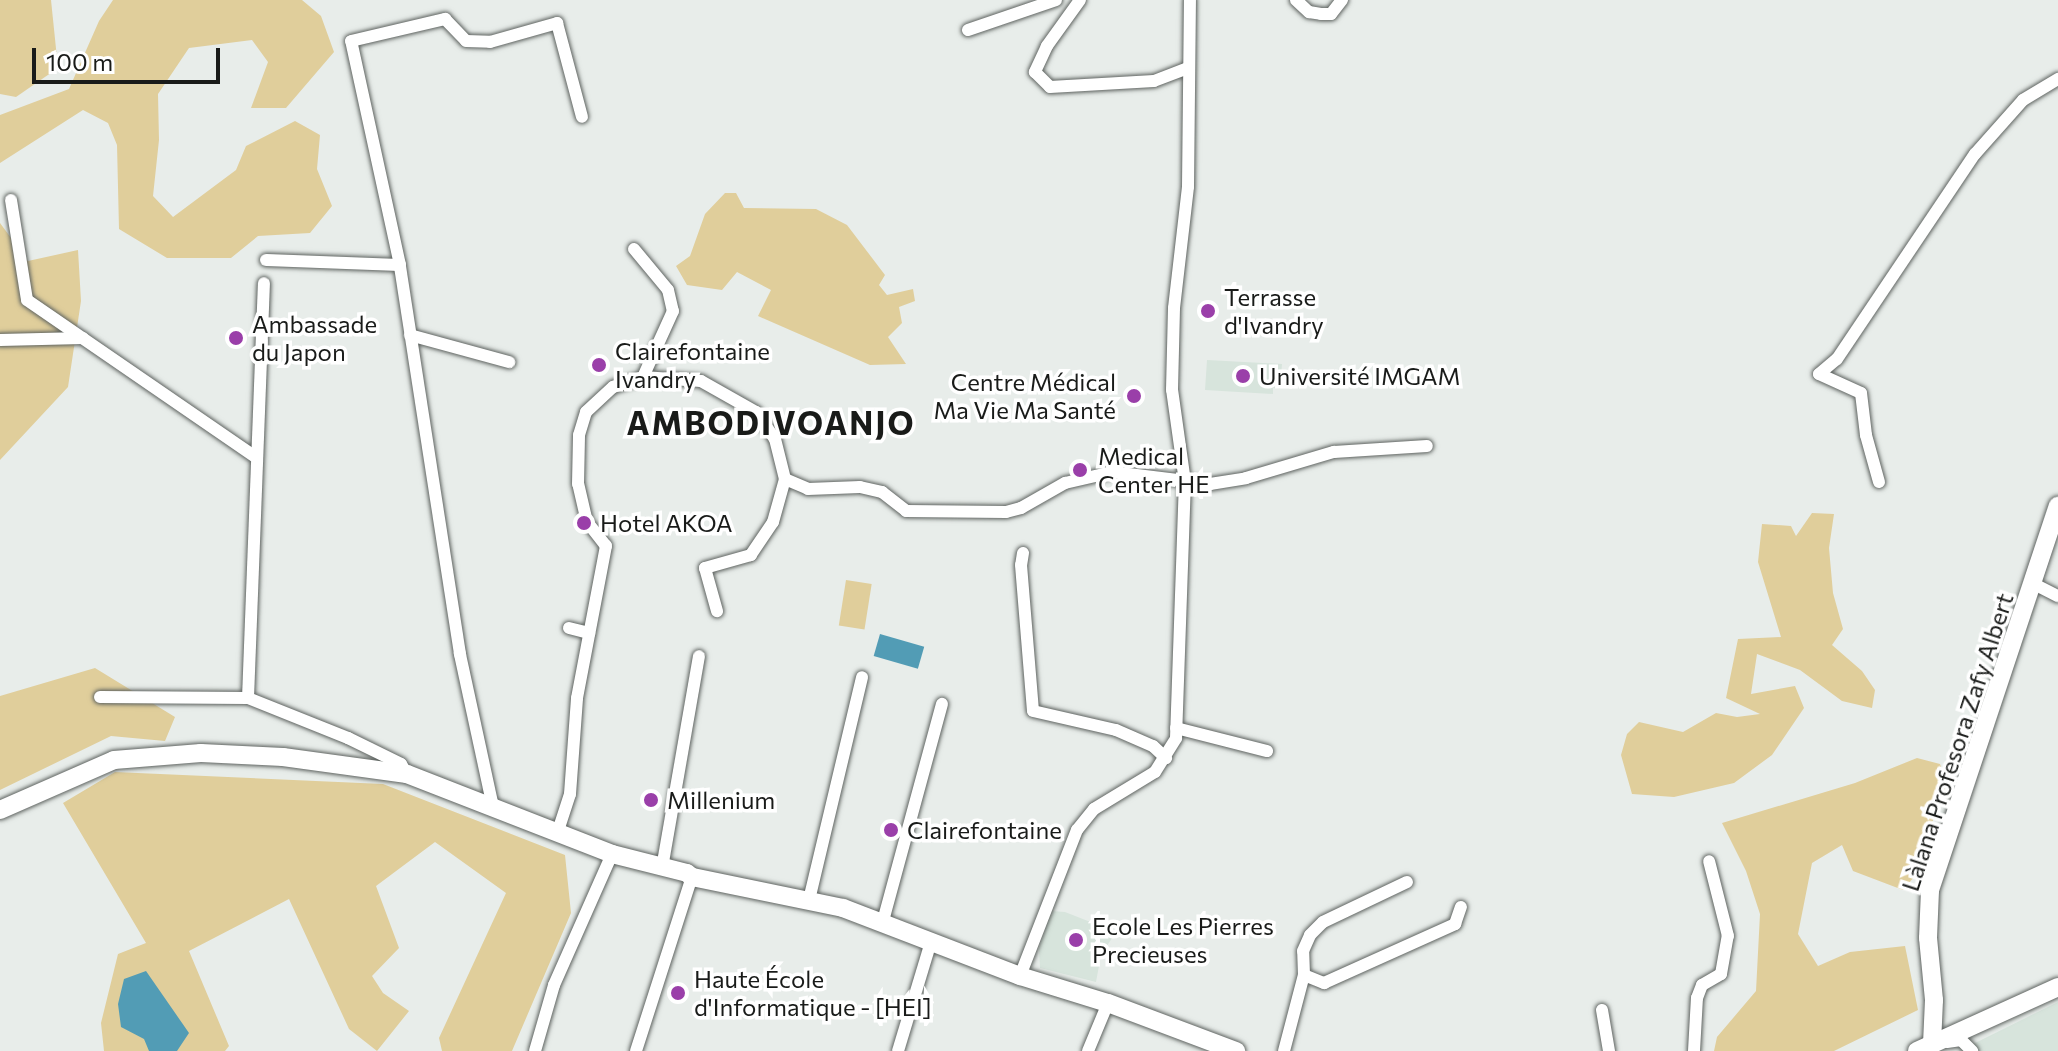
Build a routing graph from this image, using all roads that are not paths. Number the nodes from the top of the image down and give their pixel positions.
1 (1056, 0) edge
2 (1080, 0) edge
3 (1190, 0) edge
4 (1296, 0) edge
5 (1342, 0) edge
6 (968, 30) dead end
7 (1188, 68) junction
8 (2058, 79) edge
9 (582, 117) dead end
10 (11, 200) dead end
11 (634, 249) dead end
12 (266, 260) dead end
13 (400, 265) junction
14 (264, 283) dead end
15 (410, 335) junction
16 (83, 338) junction
17 (0, 340) edge
18 (509, 362) dead end
19 (643, 377) junction
20 (1427, 446) dead end
21 (257, 458) junction
22 (785, 479) junction
23 (1185, 482) junction
24 (1879, 482) dead end
25 (2058, 506) edge
26 (1023, 553) dead end
27 (2032, 583) junction
28 (2058, 596) edge
29 (717, 611) dead end
30 (569, 628) dead end
31 (589, 633) junction
32 (699, 656) dead end
33 (862, 677) dead end
34 (100, 697) dead end
35 (248, 698) junction
36 (942, 704) dead end
37 (1176, 728) junction
38 (1267, 751) dead end
39 (1166, 758) junction
40 (407, 774) junction
41 (493, 807) junction
42 (0, 810) edge
43 (557, 834) junction
44 (612, 854) junction
45 (1709, 861) dead end
46 (662, 868) junction
47 (692, 877) junction
48 (1407, 882) dead end
49 (809, 900) junction
50 (1461, 907) dead end
51 (883, 921) junction
52 (931, 942) junction
53 (1304, 975) junction
54 (1020, 976) junction
55 (2058, 987) edge
56 (1108, 1003) junction
57 (1602, 1010) dead end
58 (1924, 1048) edge
59 (535, 1051) edge
60 (636, 1051) edge
61 (898, 1051) edge
62 (1088, 1051) edge
63 (1236, 1051) edge
64 (1284, 1051) edge
65 (1609, 1051) edge
66 (1694, 1051) edge
67 (1972, 1051) edge

1 - 6 street
2 - 7 street
3 - 7 street
4 - 5 street
7 - 23 street
8 - 24 street
9 - 13 street
10 - 16 street
11 - 19 street
12 - 13 street
13 - 15 street
14 - 21 street
15 - 18 street
15 - 41 street
16 - 17 street
16 - 21 street
19 - 22 street
19 - 31 street
20 - 23 street
21 - 35 street
22 - 23 street
22 - 29 street
23 - 37 street
25 - 27 main road, Làlana Profesora Zafy Albert
26 - 39 street
27 - 28 street
27 - 58 main road, Làlana Profesora Zafy Albert
30 - 31 street
31 - 43 street
32 - 46 street
33 - 49 street
34 - 35 street
35 - 40 street
36 - 51 street
37 - 38 street
37 - 39 street
39 - 54 street
40 - 41 main road
40 - 42 main road
41 - 43 main road
43 - 44 main road
44 - 46 main road
44 - 59 street
45 - 66 street
46 - 47 main road
47 - 49 main road
47 - 60 street
48 - 53 street
49 - 51 main road
50 - 53 street
51 - 52 main road
52 - 54 main road
52 - 61 street
53 - 64 street
54 - 56 main road
55 - 58 main road
56 - 62 street
56 - 63 main road
57 - 65 street
58 - 67 street

